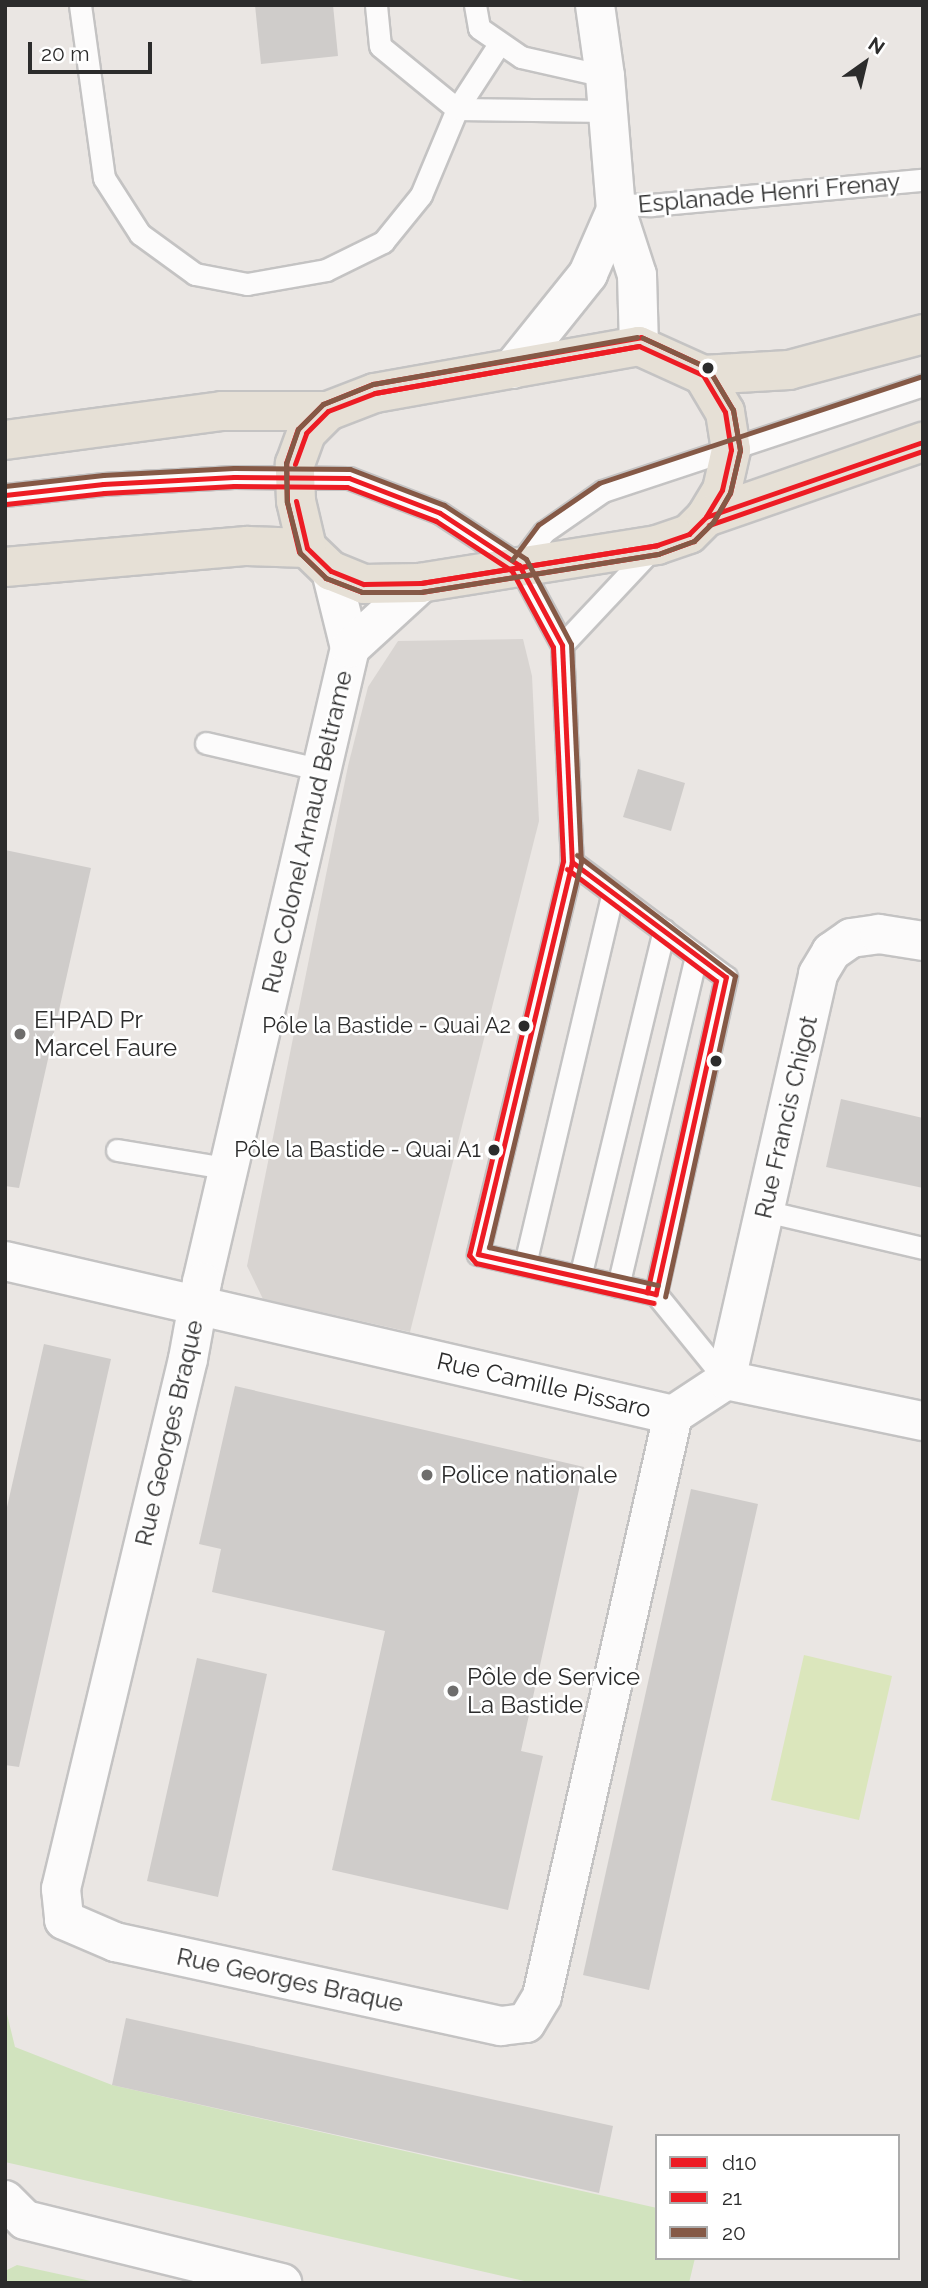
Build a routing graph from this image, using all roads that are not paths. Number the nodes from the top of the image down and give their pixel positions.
1 (80, 5) edge
2 (376, 5) edge
3 (475, 5) edge
4 (594, 5) edge
5 (499, 44) junction
6 (606, 93) junction
7 (457, 108) junction
8 (923, 180) edge
9 (616, 207) junction
10 (923, 334) edge
11 (639, 346) junction
12 (512, 369) junction
13 (703, 375) junction
14 (923, 385) edge
15 (328, 411) junction
16 (5, 440) edge
17 (923, 442) edge
18 (731, 450) junction
19 (294, 478) junction
20 (5, 495) edge
21 (706, 517) junction
22 (657, 544) junction
23 (319, 560) junction
24 (519, 565) junction
25 (5, 567) edge
26 (421, 583) junction
27 (562, 645) junction
28 (349, 648) junction
29 (206, 743) dead end
30 (322, 770) junction
31 (572, 862) junction
32 (613, 893) junction
33 (664, 930) junction
34 (923, 942) edge
35 (696, 955) junction
36 (117, 1150) dead end
37 (230, 1169) junction
38 (765, 1211) junction
39 (923, 1248) edge
40 (5, 1261) edge
41 (525, 1264) junction
42 (580, 1277) junction
43 (618, 1286) junction
44 (656, 1294) junction
45 (199, 1304) junction
46 (726, 1380) junction
47 (673, 1415) junction
48 (923, 1421) edge
49 (15, 2210) edge
50 (282, 2283) edge

1 - 7 lane
2 - 7 lane
3 - 5 lane
4 - 6 street
5 - 6 lane
5 - 7 lane
6 - 7 lane
6 - 9 street
8 - 9 lane, Esplanade Henri Frenay
9 - 11 street
9 - 12 street
10 - 13 main road
11 - 12 main road
11 - 13 main road
12 - 15 main road
13 - 18 main road
14 - 18 lane
15 - 16 main road
15 - 19 main road
17 - 21 main road
18 - 21 main road
18 - 24 lane
19 - 20 lane
19 - 23 main road
19 - 24 lane
21 - 22 main road
22 - 24 main road
22 - 27 lane
23 - 25 main road
23 - 26 main road
23 - 28 street, Rue Colonel Arnaud Beltrame
24 - 26 main road
24 - 27 lane
26 - 28 street, Rue Colonel Arnaud Beltrame
27 - 31 lane
28 - 30 street, Rue Colonel Arnaud Beltrame
29 - 30 lane
30 - 37 street, Rue Colonel Arnaud Beltrame
31 - 32 lane
31 - 41 lane
32 - 33 lane
32 - 41 lane
33 - 35 lane
33 - 42 lane
34 - 38 street, Rue Francis Chigot
35 - 43 lane
35 - 44 lane
36 - 37 lane
37 - 45 street, Rue Colonel Arnaud Beltrame
38 - 39 lane
38 - 46 street, Rue Francis Chigot
40 - 45 street, Rue Camille Pissaro
41 - 42 lane
42 - 43 lane
43 - 44 lane
44 - 46 lane
45 - 47 street, Rue Camille Pissaro
45 - 47 street, Rue Georges Braque
46 - 47 street, Rue Camille Pissaro
46 - 48 street
49 - 50 street

